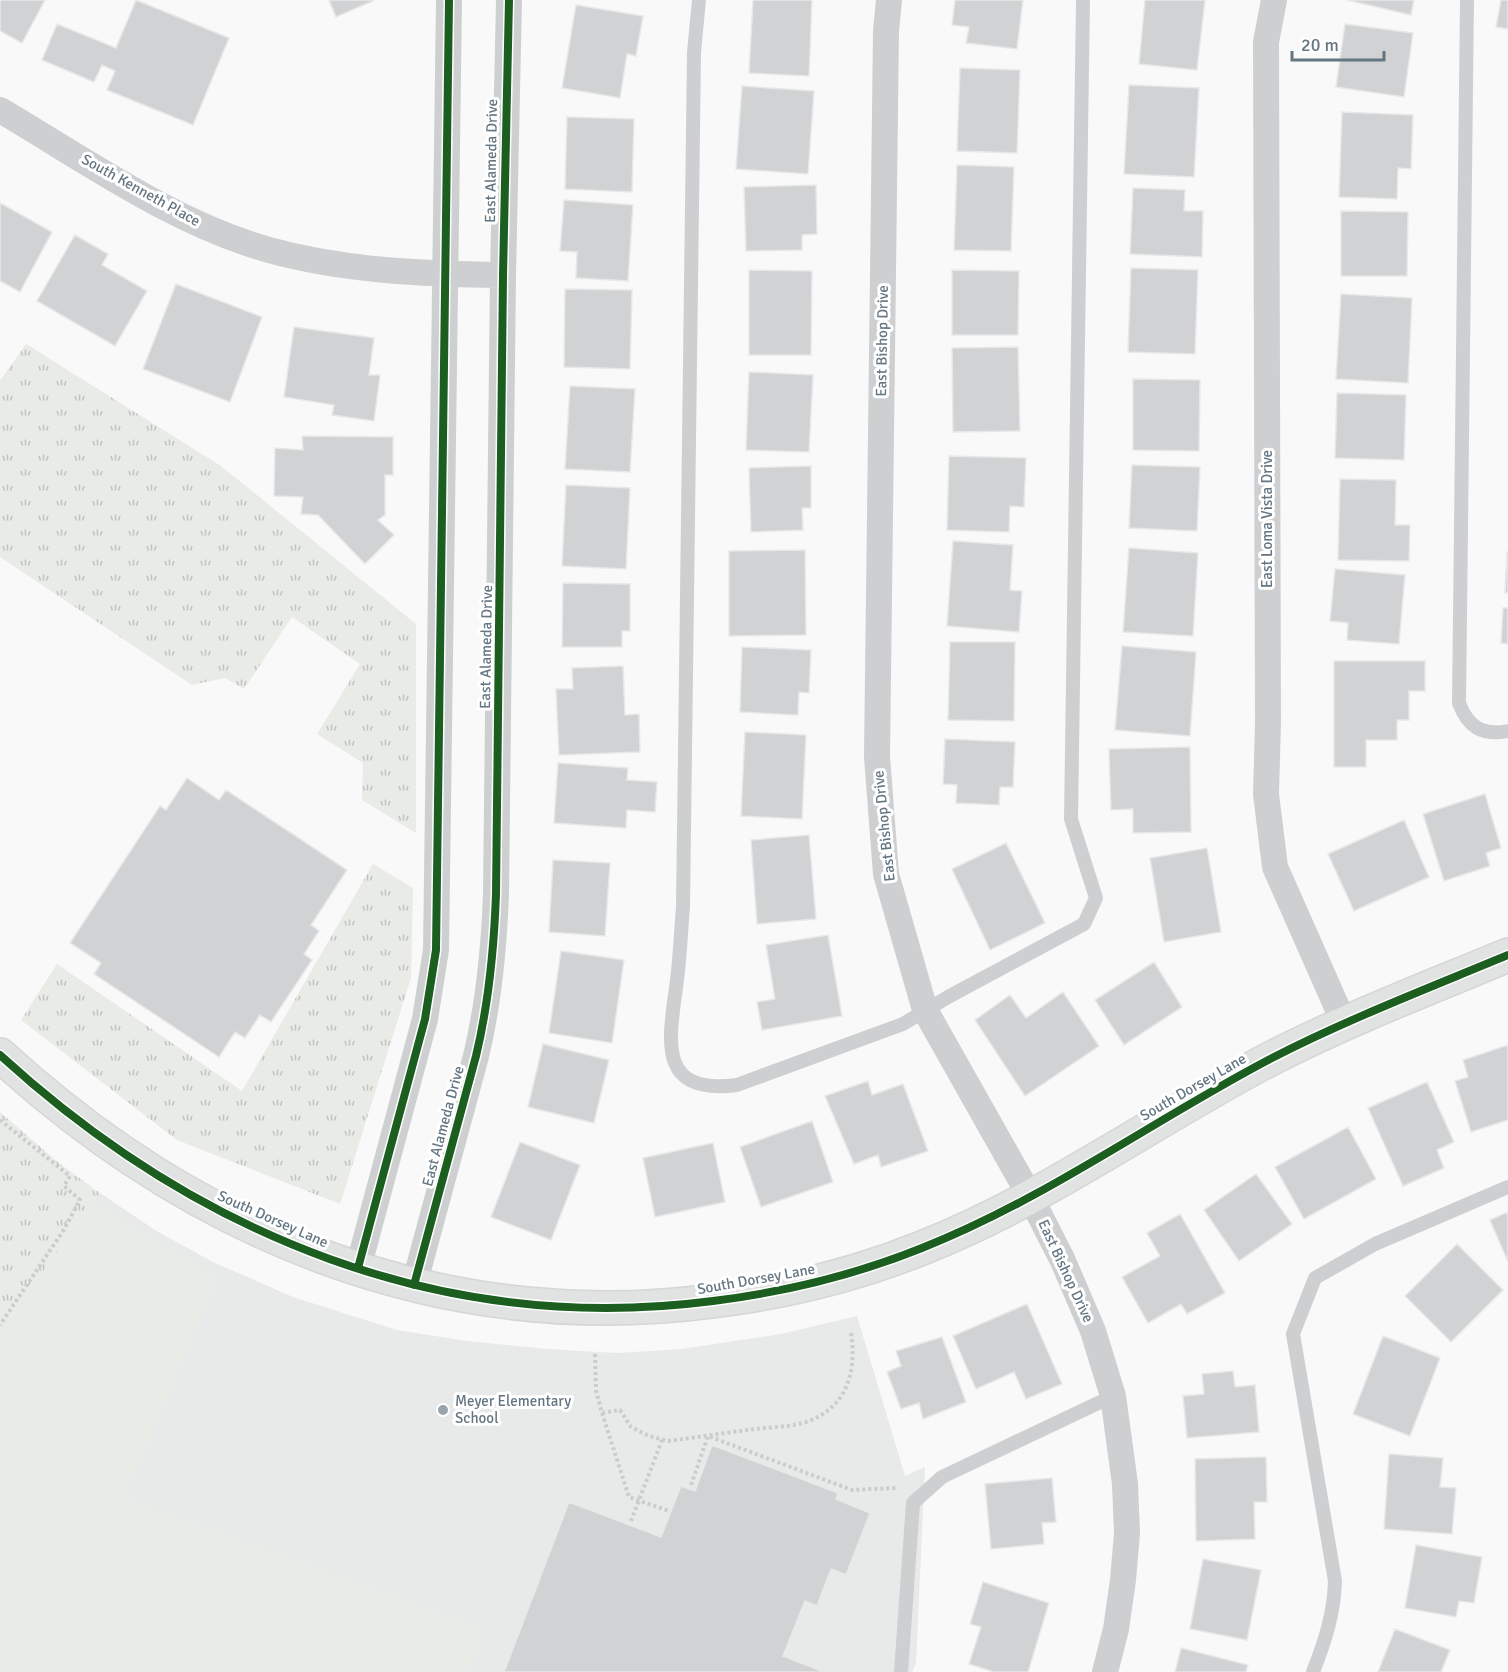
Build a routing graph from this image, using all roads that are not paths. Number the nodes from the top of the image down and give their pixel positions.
1 (449, 0) edge
2 (509, 0) edge
3 (699, 0) edge
4 (889, 0) edge
5 (1083, 0) edge
6 (1274, 0) edge
7 (1467, 0) edge
8 (0, 110) edge
9 (445, 274) junction
10 (503, 275) junction
11 (1508, 731) edge
12 (1508, 955) edge
13 (925, 1010) junction
14 (1344, 1023) junction
15 (0, 1055) edge
16 (1508, 1187) edge
17 (1030, 1196) junction
18 (358, 1268) junction
19 (414, 1285) junction
20 (1113, 1396) junction
21 (901, 1672) edge
22 (1106, 1672) edge
23 (1313, 1672) edge

1 - 9 street
2 - 10 street, East Alameda Drive
3 - 13 lane
4 - 13 street, East Bishop Drive
5 - 13 lane
6 - 14 street, East Loma Vista Drive
7 - 11 lane
8 - 9 street, South Kenneth Place
9 - 10 street, South Kenneth Place
9 - 18 street
10 - 19 street, East Alameda Drive
12 - 14 street, South Dorsey Lane
13 - 17 street, East Bishop Drive
14 - 17 street, South Dorsey Lane
15 - 18 street, South Dorsey Lane
16 - 23 lane
17 - 19 street, South Dorsey Lane
17 - 20 street, East Bishop Drive
18 - 19 street, South Dorsey Lane
20 - 21 lane
20 - 22 street, East Bishop Drive

